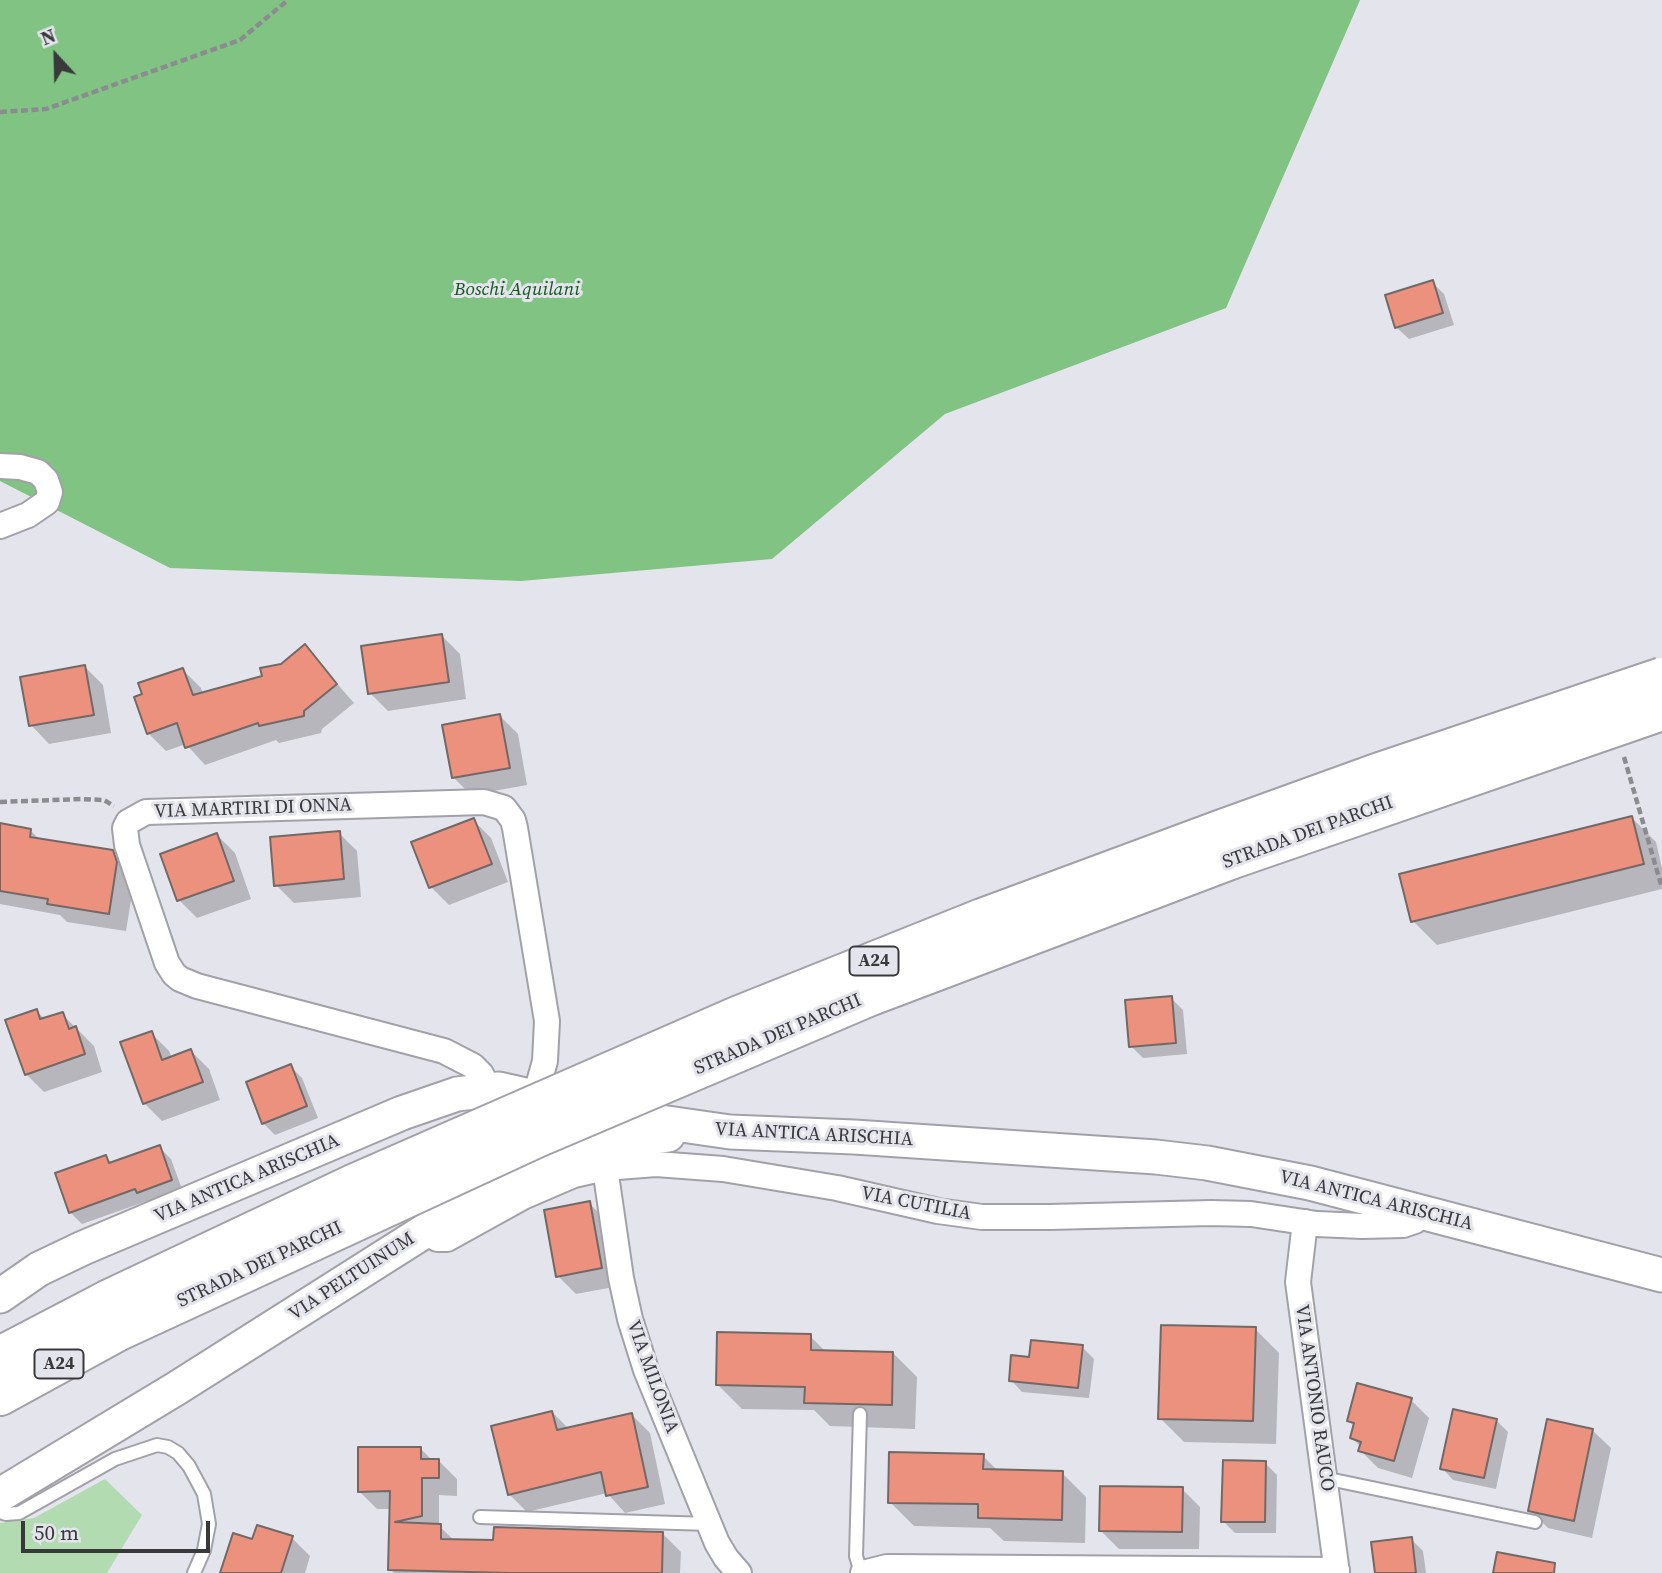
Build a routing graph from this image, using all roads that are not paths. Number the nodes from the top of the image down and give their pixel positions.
1 (0, 466) edge
2 (0, 526) edge
3 (1662, 677) edge
4 (1662, 711) edge
5 (480, 1090) junction
6 (535, 1097) junction
7 (730, 1132) junction
8 (605, 1168) junction
9 (528, 1170) junction
10 (496, 1186) junction
11 (1425, 1213) junction
12 (1305, 1222) junction
13 (425, 1230) junction
14 (1662, 1275) edge
15 (0, 1296) edge
16 (112, 1316) junction
17 (0, 1356) edge
18 (0, 1396) edge
19 (860, 1414) dead end
20 (1324, 1478) junction
21 (0, 1495) edge
22 (0, 1512) edge
23 (480, 1517) dead end
24 (1535, 1522) dead end
25 (710, 1524) junction
26 (1178, 1571) edge
27 (1337, 1571) edge
28 (194, 1573) edge
29 (738, 1573) edge
30 (862, 1573) edge

1 - 2 street
3 - 16 highway, STRADA DEI PARCHI / A24, bridge
4 - 16 highway, STRADA DEI PARCHI / A24, bridge
5 - 6 main road, VIA ANTICA ARISCHIA
5 - 6 street, VIA MARTIRI DI ONNA
5 - 10 main road
5 - 15 main road, VIA ANTICA ARISCHIA
6 - 7 main road, VIA ANTICA ARISCHIA
6 - 9 main road
7 - 9 main road, VIA PELTUINUM
7 - 11 main road, VIA ANTICA ARISCHIA
8 - 12 street, VIA CUTILIA
8 - 13 street, VIA CUTILIA
8 - 25 street, VIA MILONIA
9 - 10 main road, VIA PELTUINUM
10 - 13 main road, VIA PELTUINUM
11 - 12 street, VIA CUTILIA
11 - 14 main road, VIA ANTICA ARISCHIA
12 - 20 street, VIA ANTONIO RAUCO
13 - 21 main road, VIA PELTUINUM
16 - 17 highway, STRADA DEI PARCHI / A24
16 - 18 highway, STRADA DEI PARCHI / A24
19 - 30 lane
20 - 24 lane
20 - 27 street, VIA ANTONIO RAUCO
22 - 28 lane
23 - 25 lane
25 - 29 street, VIA MILONIA
26 - 27 street
26 - 30 street

